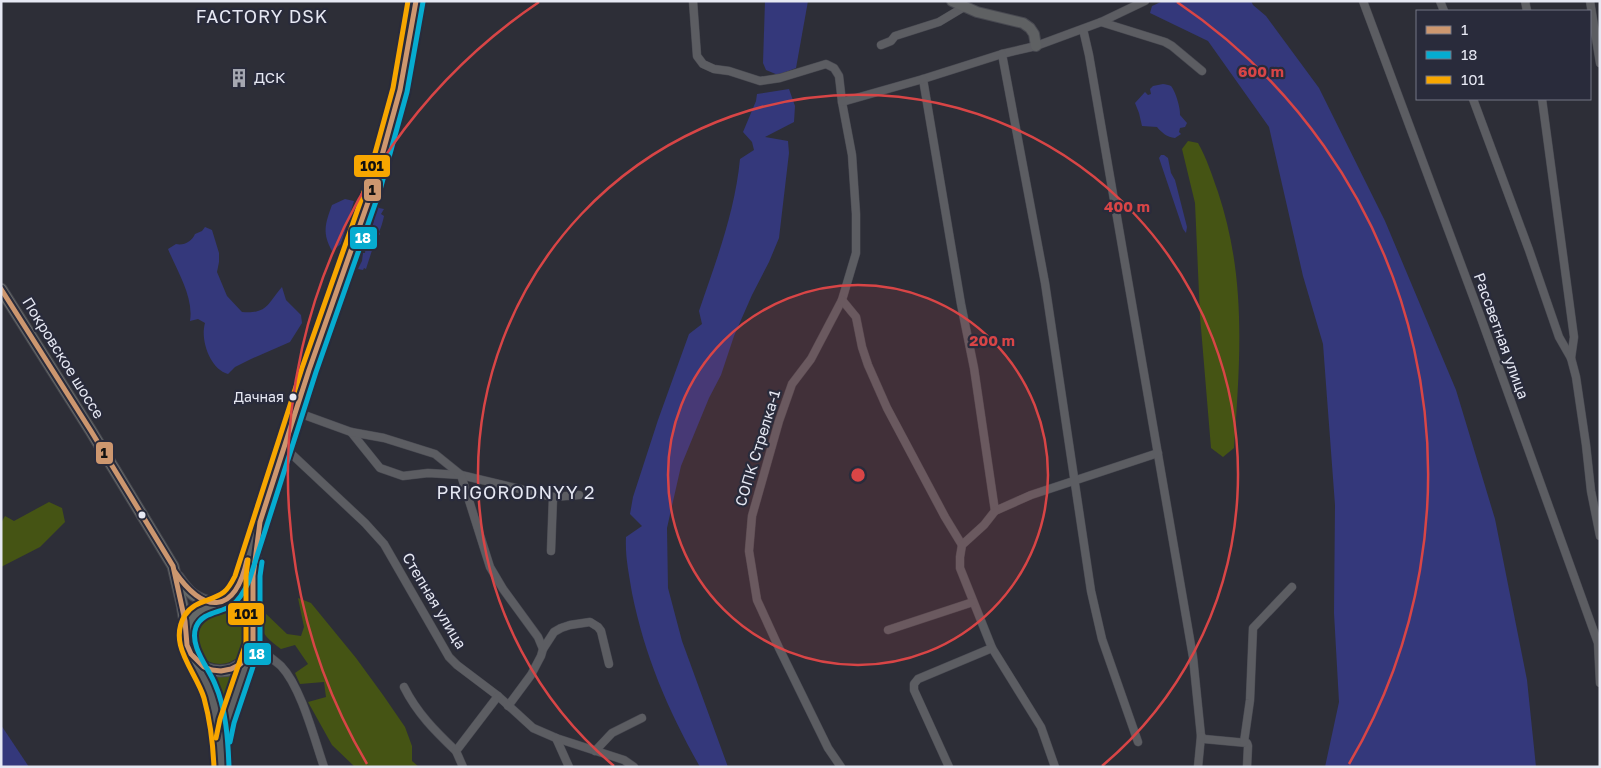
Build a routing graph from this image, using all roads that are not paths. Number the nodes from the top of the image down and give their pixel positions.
1 (416, 1) edge
2 (693, 1) edge
3 (952, 1) edge
4 (1145, 1) edge
5 (1364, 1) edge
6 (1590, 1) edge
7 (964, 7) junction
8 (1101, 22) junction
9 (1083, 29) junction
10 (881, 45) dead end
11 (1036, 46) junction
12 (1002, 54) junction
13 (1600, 63) edge
14 (1202, 71) dead end
15 (923, 78) junction
16 (1473, 100) edge
17 (1542, 100) edge
18 (842, 102) junction
19 (1, 289) edge
20 (842, 300) junction
21 (1571, 358) junction
22 (296, 412) junction
23 (351, 432) junction
24 (284, 447) junction
25 (1158, 453) junction
26 (461, 475) junction
27 (1074, 481) junction
28 (579, 495) dead end
29 (554, 497) junction
30 (995, 511) junction
31 (260, 522) junction
32 (1600, 536) edge
33 (962, 545) junction
34 (552, 551) dead end
35 (176, 574) junction
36 (1292, 587) dead end
37 (973, 602) junction
38 (216, 603) junction
39 (253, 630) junction
40 (888, 630) dead end
41 (186, 635) junction
42 (252, 648) junction
43 (992, 648) junction
44 (543, 649) junction
45 (191, 654) junction
46 (609, 664) dead end
47 (1600, 683) edge
48 (404, 687) dead end
49 (498, 696) junction
50 (508, 706) junction
51 (642, 718) dead end
52 (1200, 736) junction
53 (556, 738) junction
54 (1138, 742) dead end
55 (1244, 742) junction
56 (456, 751) junction
57 (595, 751) junction
58 (222, 755) junction
59 (222, 767) edge
60 (324, 767) edge
61 (463, 767) edge
62 (569, 767) edge
63 (634, 767) edge
64 (841, 767) edge
65 (949, 767) edge
66 (1055, 767) edge
67 (1198, 767) edge
68 (1247, 767) edge

1 - 22 main road
2 - 18 street, СОПК Стрелка-1
3 - 7 main road
4 - 8 street
5 - 47 street, Рассветная улица
6 - 13 street
7 - 10 street
7 - 11 main road
8 - 9 street
8 - 14 street
9 - 11 street
9 - 25 street
11 - 12 street
12 - 15 street
12 - 27 street
15 - 18 street
15 - 30 street
16 - 21 street
17 - 21 street
18 - 20 street, СОПК Стрелка-1
19 - 35 main road, Покровское шоссе
20 - 33 street
20 - 64 street, СОПК Стрелка-1
21 - 32 street
22 - 23 street
22 - 24 main road
23 - 26 street
23 - 26 street
24 - 31 main road
24 - 49 street, Степная улица
25 - 27 street
25 - 52 street
26 - 29 street
26 - 44 street
27 - 30 street
27 - 54 street
28 - 29 street
29 - 34 street
30 - 33 street
31 - 38 main road
31 - 39 main road
33 - 37 street
35 - 38 main road, Покровское шоссе
35 - 41 main road, Покровское шоссе
36 - 55 street
37 - 40 street
37 - 43 street
38 - 39 main road
38 - 41 main road
39 - 42 main road
41 - 45 main road
42 - 45 main road
42 - 58 main road
42 - 60 street
43 - 65 street
43 - 66 street
44 - 46 street
44 - 50 street
45 - 58 main road
48 - 56 street
49 - 50 street, Степная улица
49 - 56 street
50 - 53 street, Степная улица
51 - 57 street
52 - 55 street
52 - 67 street
53 - 57 street, Степная улица
53 - 62 street
55 - 68 street
56 - 61 street
57 - 63 street, Степная улица
58 - 59 main road

